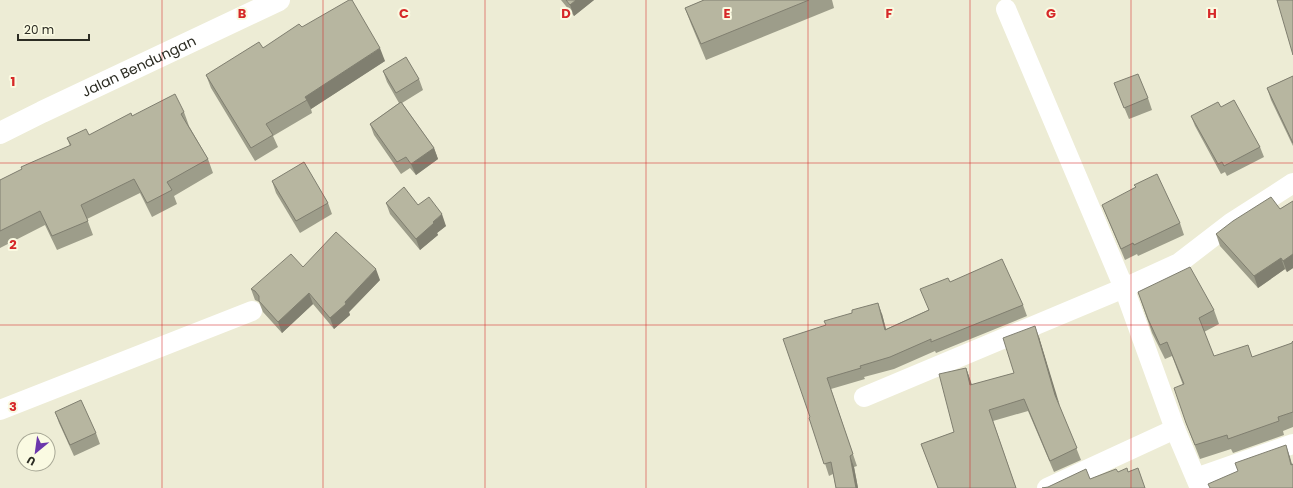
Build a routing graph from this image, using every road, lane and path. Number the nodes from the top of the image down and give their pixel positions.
1 (279, 0) edge
2 (1006, 9) dead end
3 (0, 134) edge
4 (1293, 183) edge
5 (1124, 288) junction
6 (252, 311) dead end
7 (864, 397) dead end
8 (0, 410) edge
9 (1175, 429) junction
10 (1293, 444) edge
11 (1198, 483) edge
12 (1047, 488) edge

1 - 3 street, Jalan Bendungan
2 - 5 street
4 - 5 street
5 - 7 street
5 - 9 street
6 - 8 street
9 - 11 street
9 - 12 street
10 - 11 street

